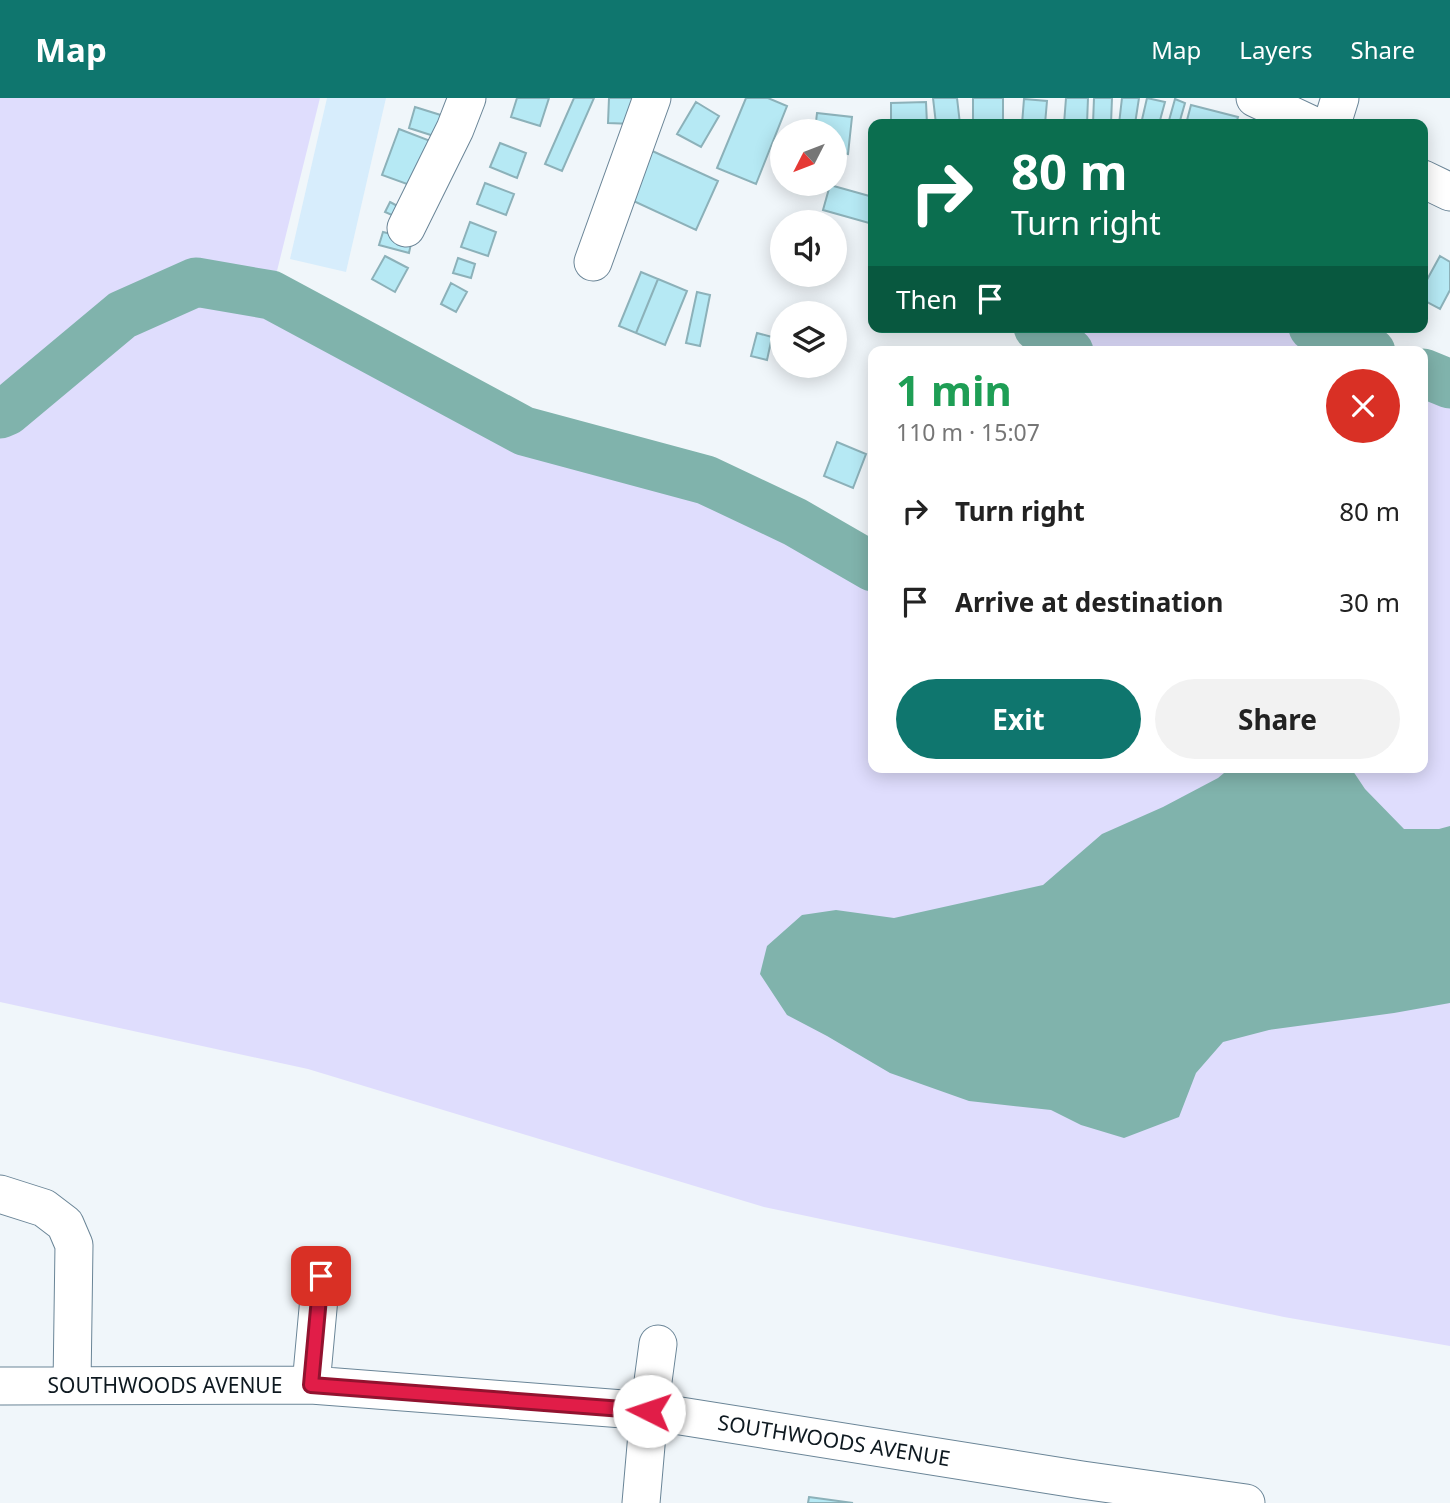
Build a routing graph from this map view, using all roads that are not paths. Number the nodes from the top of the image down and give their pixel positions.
1 (467, 98) edge
2 (652, 98) edge
3 (1255, 98) edge
4 (1340, 98) edge
5 (1299, 119) edge
6 (1334, 119) edge
7 (1428, 181) edge
8 (1450, 192) edge
9 (406, 228) dead end
10 (593, 262) dead end
11 (0, 1194) edge
12 (321, 1276) dead end
13 (658, 1344) dead end
14 (72, 1385) junction
15 (311, 1385) junction
16 (0, 1387) edge
17 (649, 1411) junction
18 (1081, 1492) edge
19 (641, 1503) edge
20 (1246, 1503) edge

1 - 9 street
2 - 10 street
3 - 5 street
4 - 6 street
7 - 8 street
11 - 14 street
12 - 15 street
13 - 17 street
14 - 15 street, SOUTHWOODS AVENUE
14 - 16 street, SOUTHWOODS AVENUE
15 - 17 street, SOUTHWOODS AVENUE
17 - 18 street, SOUTHWOODS AVENUE
17 - 19 street
18 - 20 street, SOUTHWOODS AVENUE

